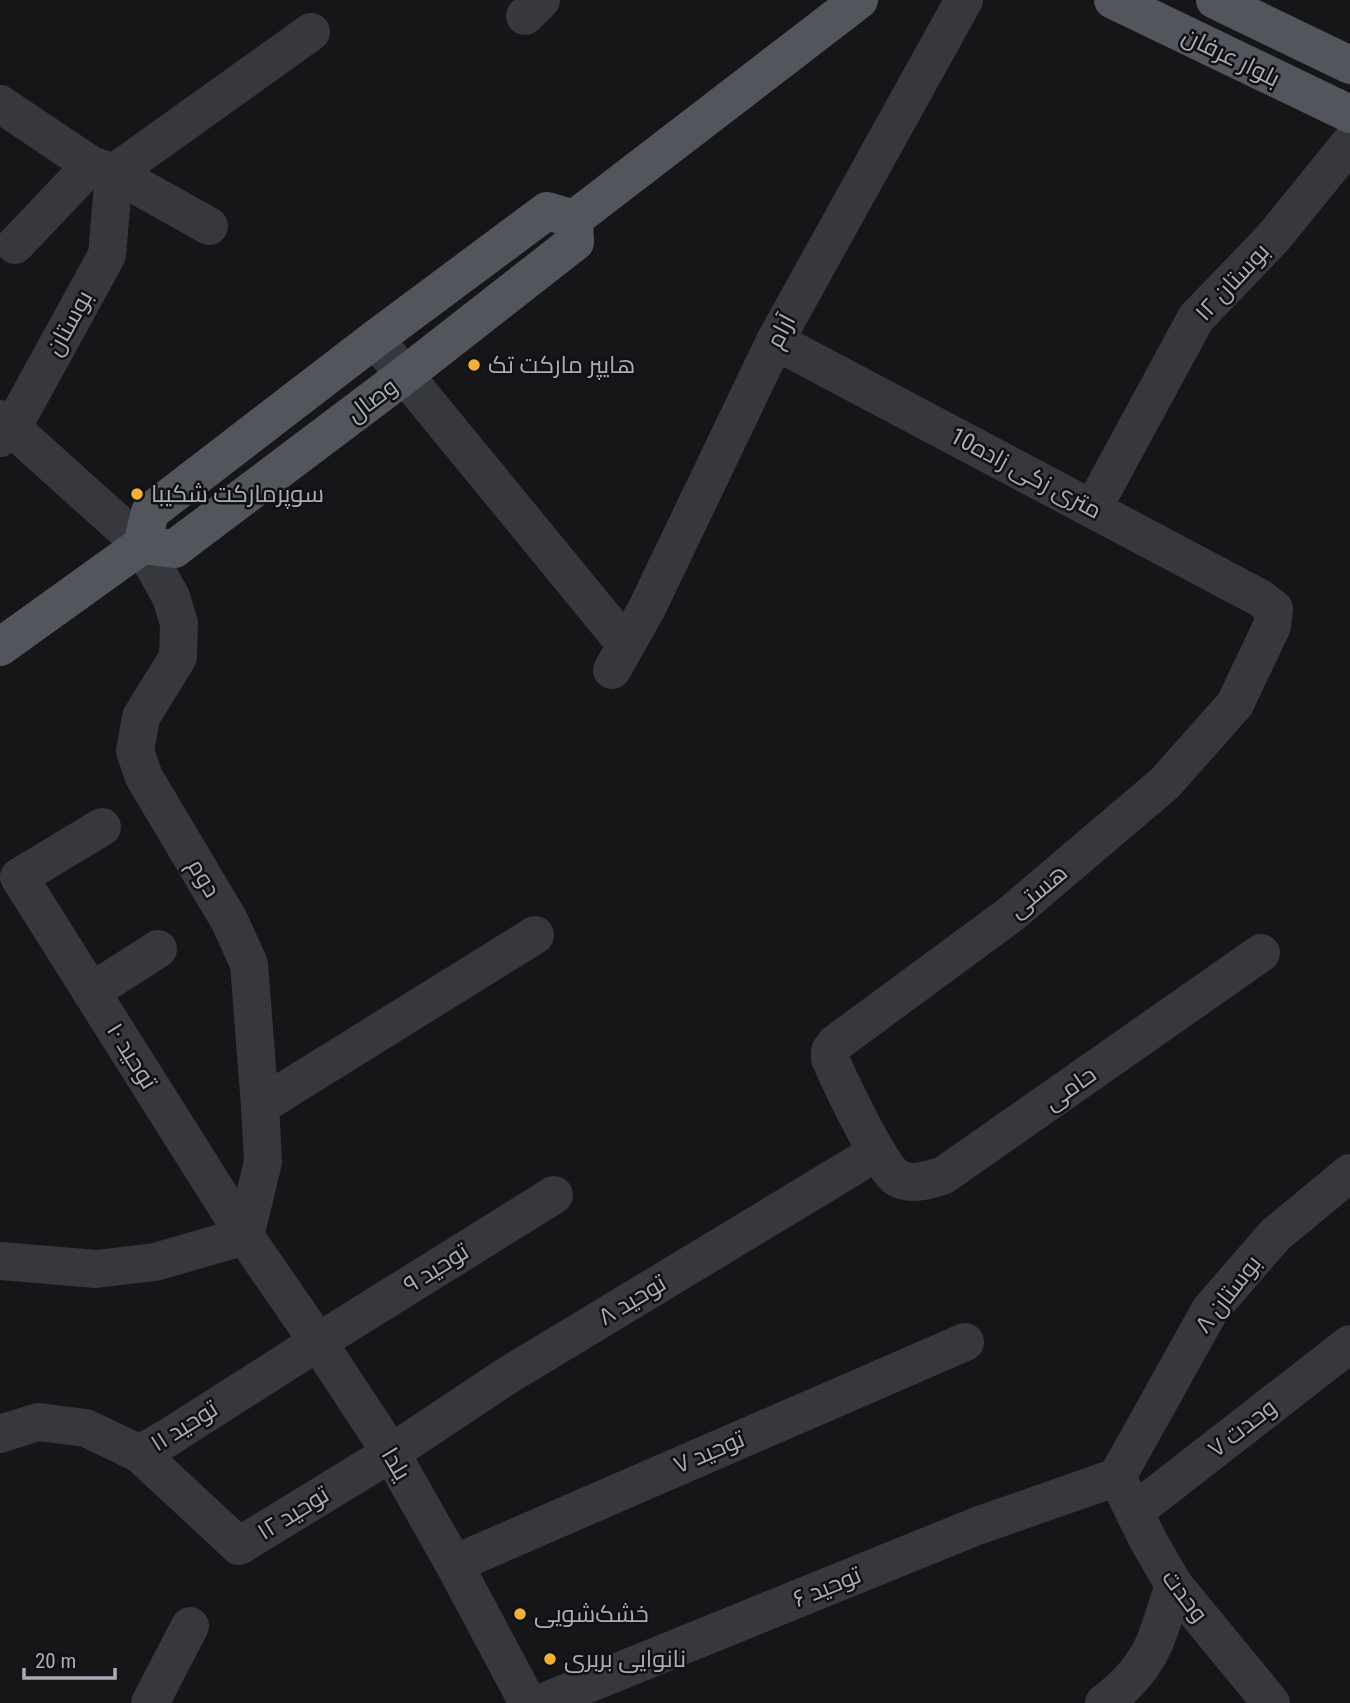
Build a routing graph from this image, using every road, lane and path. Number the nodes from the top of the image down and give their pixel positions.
1 (859, 0) edge
2 (964, 0) edge
3 (1113, 0) edge
4 (1220, 1) edge
5 (311, 32) dead end
6 (1350, 65) edge
7 (0, 104) edge
8 (1350, 114) edge
9 (1350, 143) edge
10 (103, 169) junction
11 (574, 219) junction
12 (209, 226) dead end
13 (15, 245) dead end
14 (375, 339) junction
15 (775, 341) junction
16 (405, 375) junction
17 (4, 428) edge
18 (1093, 508) junction
19 (142, 545) junction
20 (1274, 609) joint
21 (0, 647) edge
22 (102, 827) dead end
23 (536, 935) dead end
24 (158, 949) dead end
25 (1261, 953) dead end
26 (91, 992) junction
27 (260, 1106) junction
28 (877, 1152) junction
29 (1350, 1173) edge
30 (554, 1195) dead end
31 (245, 1236) junction
32 (0, 1261) edge
33 (317, 1342) junction
34 (965, 1342) dead end
35 (1350, 1344) edge
36 (0, 1434) edge
37 (391, 1453) junction
38 (140, 1454) junction
39 (1117, 1476) junction
40 (1134, 1511) junction
41 (454, 1564) junction
42 (1174, 1585) junction
43 (190, 1626) dead end
44 (150, 1703) edge
45 (528, 1703) edge
46 (541, 1703) edge
47 (1104, 1703) edge
48 (1271, 1703) edge

1 - 11 main road
2 - 15 street, آرام
3 - 8 main road, بلوار عرفان
4 - 6 main road, بلوار عرفان
5 - 10 street
7 - 10 street
9 - 18 street, بوستان ۱۲
10 - 12 street
10 - 13 street
10 - 17 street, بوستان
11 - 14 main road, وصال
11 - 16 main road, وصال
14 - 16 street
14 - 19 main road, وصال
15 - 16 street, آرام
15 - 18 street, 10متری زکی زاده
16 - 19 main road, وصال
17 - 19 street, بوستان
18 - 20 street, 10متری زکی زاده
19 - 21 main road
19 - 27 street, دوم
20 - 28 street, هستی
22 - 26 street, توحید ۱۰
23 - 27 street
24 - 26 street
25 - 28 street, حامی
26 - 31 street, توحید ۱۰
27 - 31 street, دوم
28 - 37 street, توحید ۸
29 - 39 street, بوستان ۸
30 - 33 street, توحید ۹
31 - 32 street
31 - 33 street, یلدا
33 - 37 street, یلدا
33 - 38 street, توحید ۱۱
34 - 41 street, توحید ۷
35 - 40 street, وحدت ۷
36 - 38 street, توحید ۱۱
37 - 38 street, توحید ۱۲
37 - 41 street, یلدا
39 - 40 street, وحدت
39 - 46 street, توحید ۶
40 - 42 street, وحدت
41 - 45 street, یلدا
42 - 47 street
42 - 48 street, وحدت
43 - 44 street

